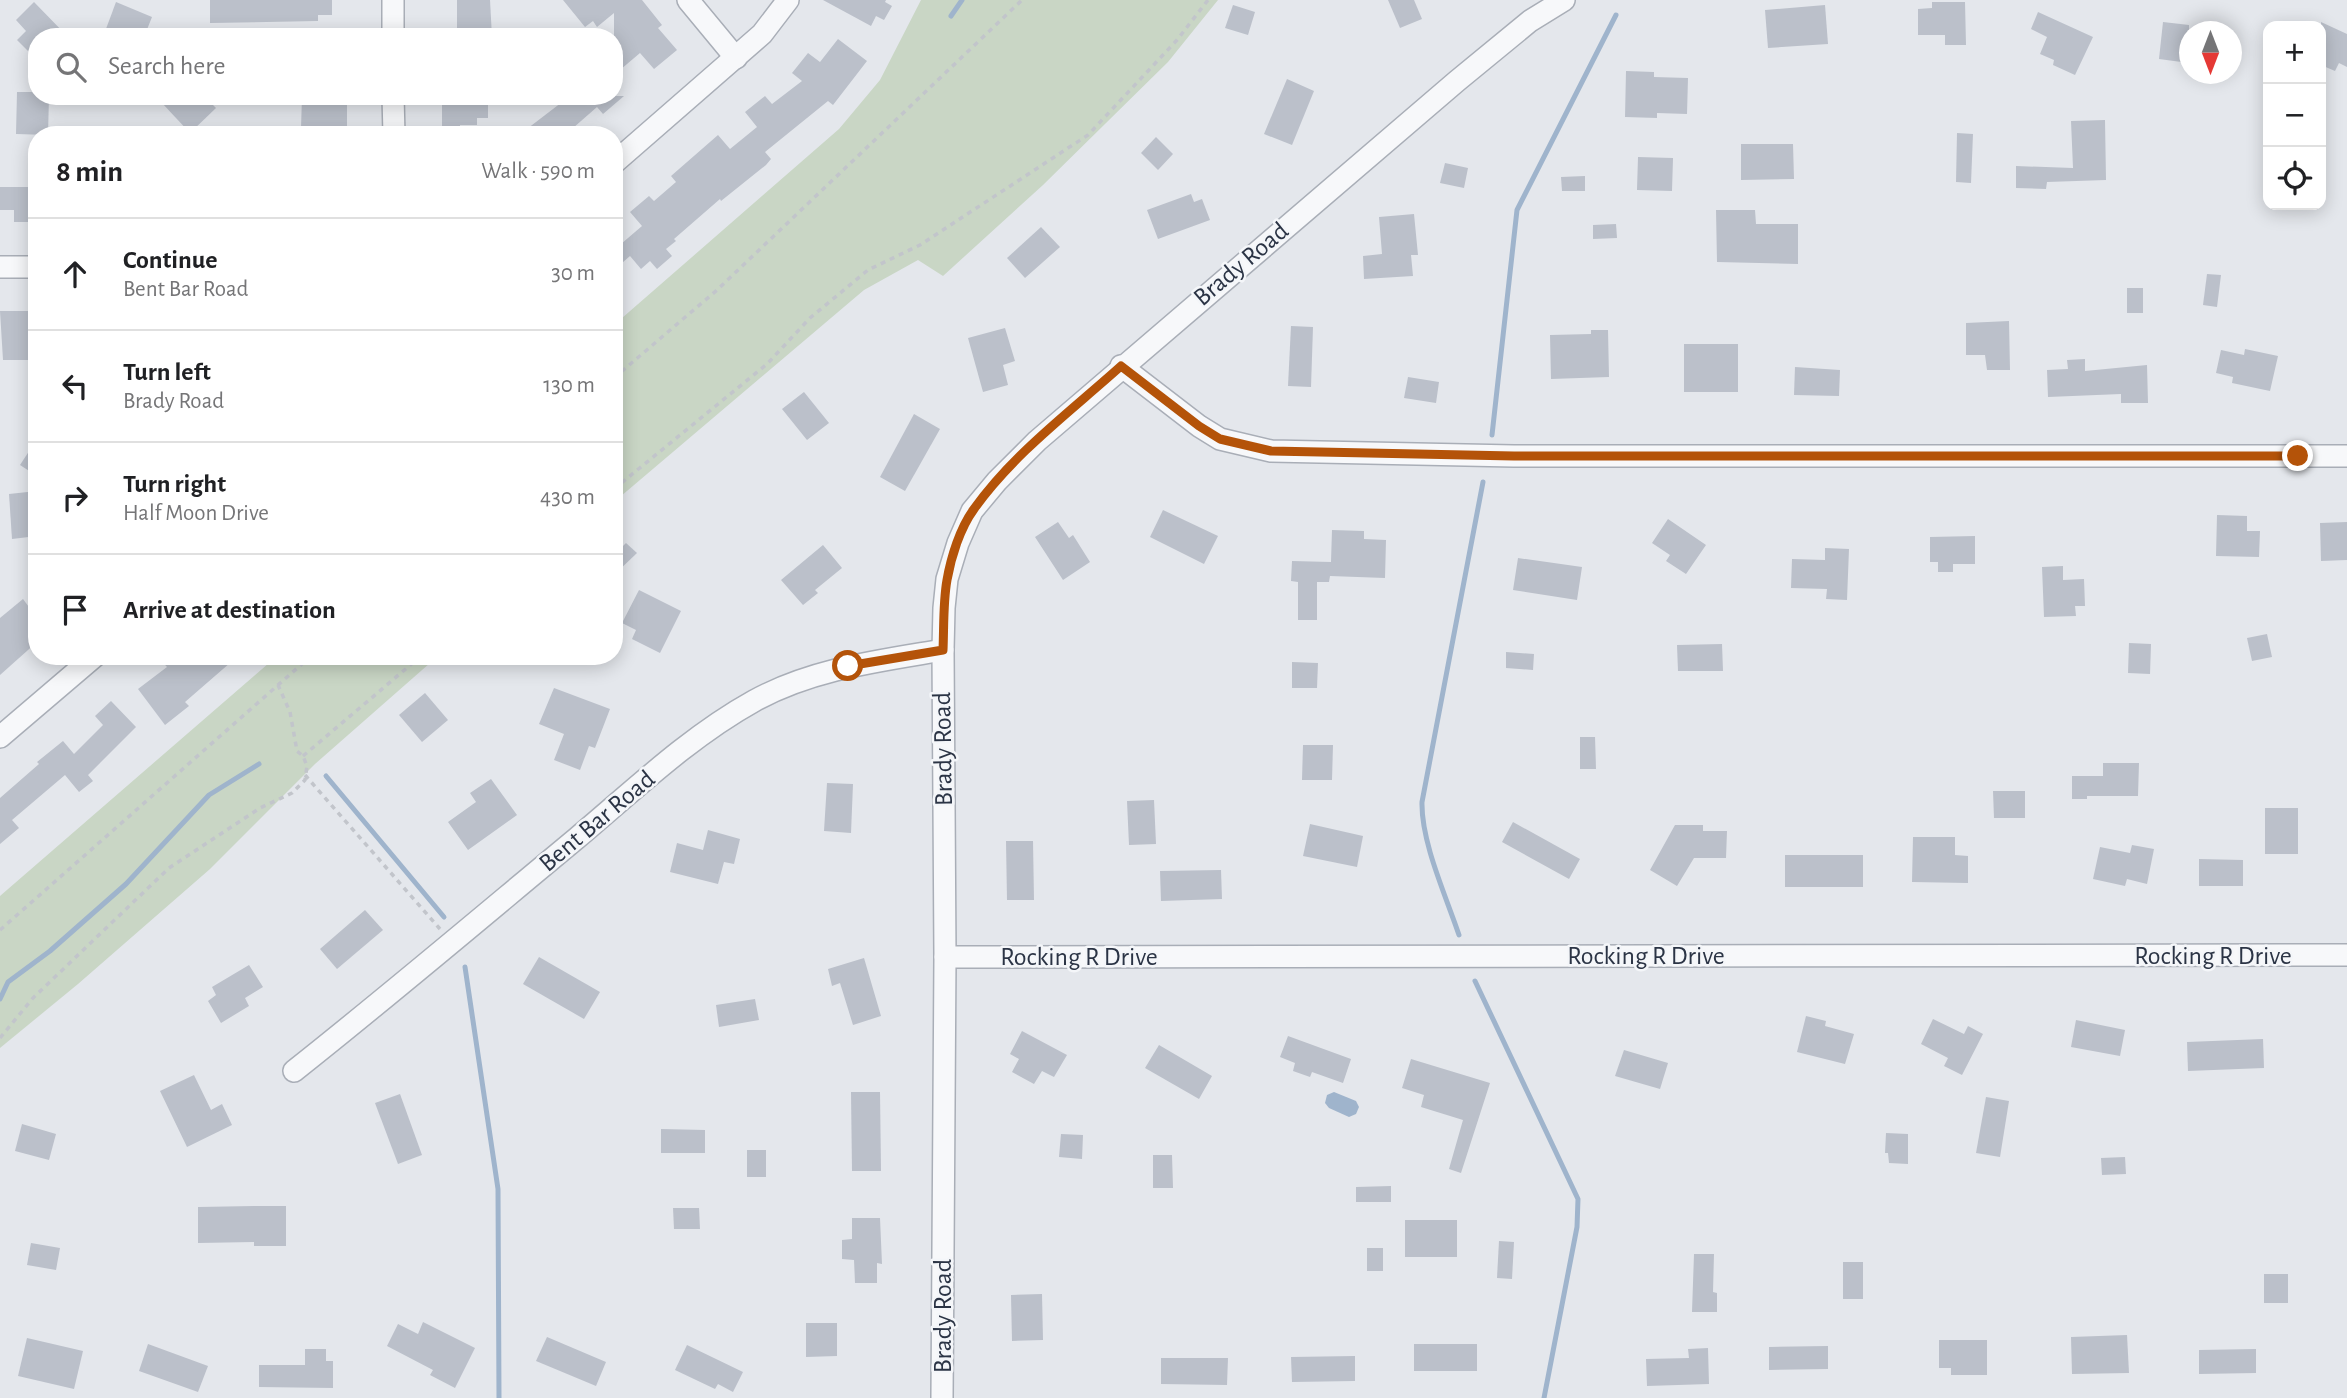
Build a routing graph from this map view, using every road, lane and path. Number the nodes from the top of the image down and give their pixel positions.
1 (393, 0) edge
2 (688, 0) edge
3 (788, 0) edge
4 (1022, 0) edge
5 (1208, 0) edge
6 (1564, 0) edge
7 (393, 28) edge
8 (736, 58) junction
9 (393, 105) edge
10 (394, 126) edge
11 (623, 155) edge
12 (28, 267) edge
13 (0, 268) edge
14 (1121, 366) junction
15 (623, 370) edge
16 (2347, 456) edge
17 (623, 482) edge
18 (943, 650) junction
19 (84, 665) edge
20 (301, 665) edge
21 (410, 665) edge
22 (278, 685) junction
23 (0, 737) edge
24 (303, 756) junction
25 (305, 775) junction
26 (0, 930) edge
27 (452, 942) junction
28 (2347, 955) edge
29 (945, 957) junction
30 (0, 1038) edge
31 (294, 1071) dead end
32 (942, 1398) edge

1 - 7 street
2 - 8 street
3 - 8 street
4 - 15 path
5 - 17 path
6 - 14 street, Brady Road
8 - 11 street
9 - 10 street
12 - 13 street
14 - 16 street
14 - 18 street, Brady Road
18 - 27 street, Bent Bar Road
18 - 29 street, Brady Road
19 - 23 street
20 - 22 path
21 - 24 path
22 - 24 path
22 - 26 path
24 - 25 path
25 - 27 path
25 - 30 path
27 - 31 street, Bent Bar Road
28 - 29 street, Rocking R Drive
29 - 32 street, Brady Road

